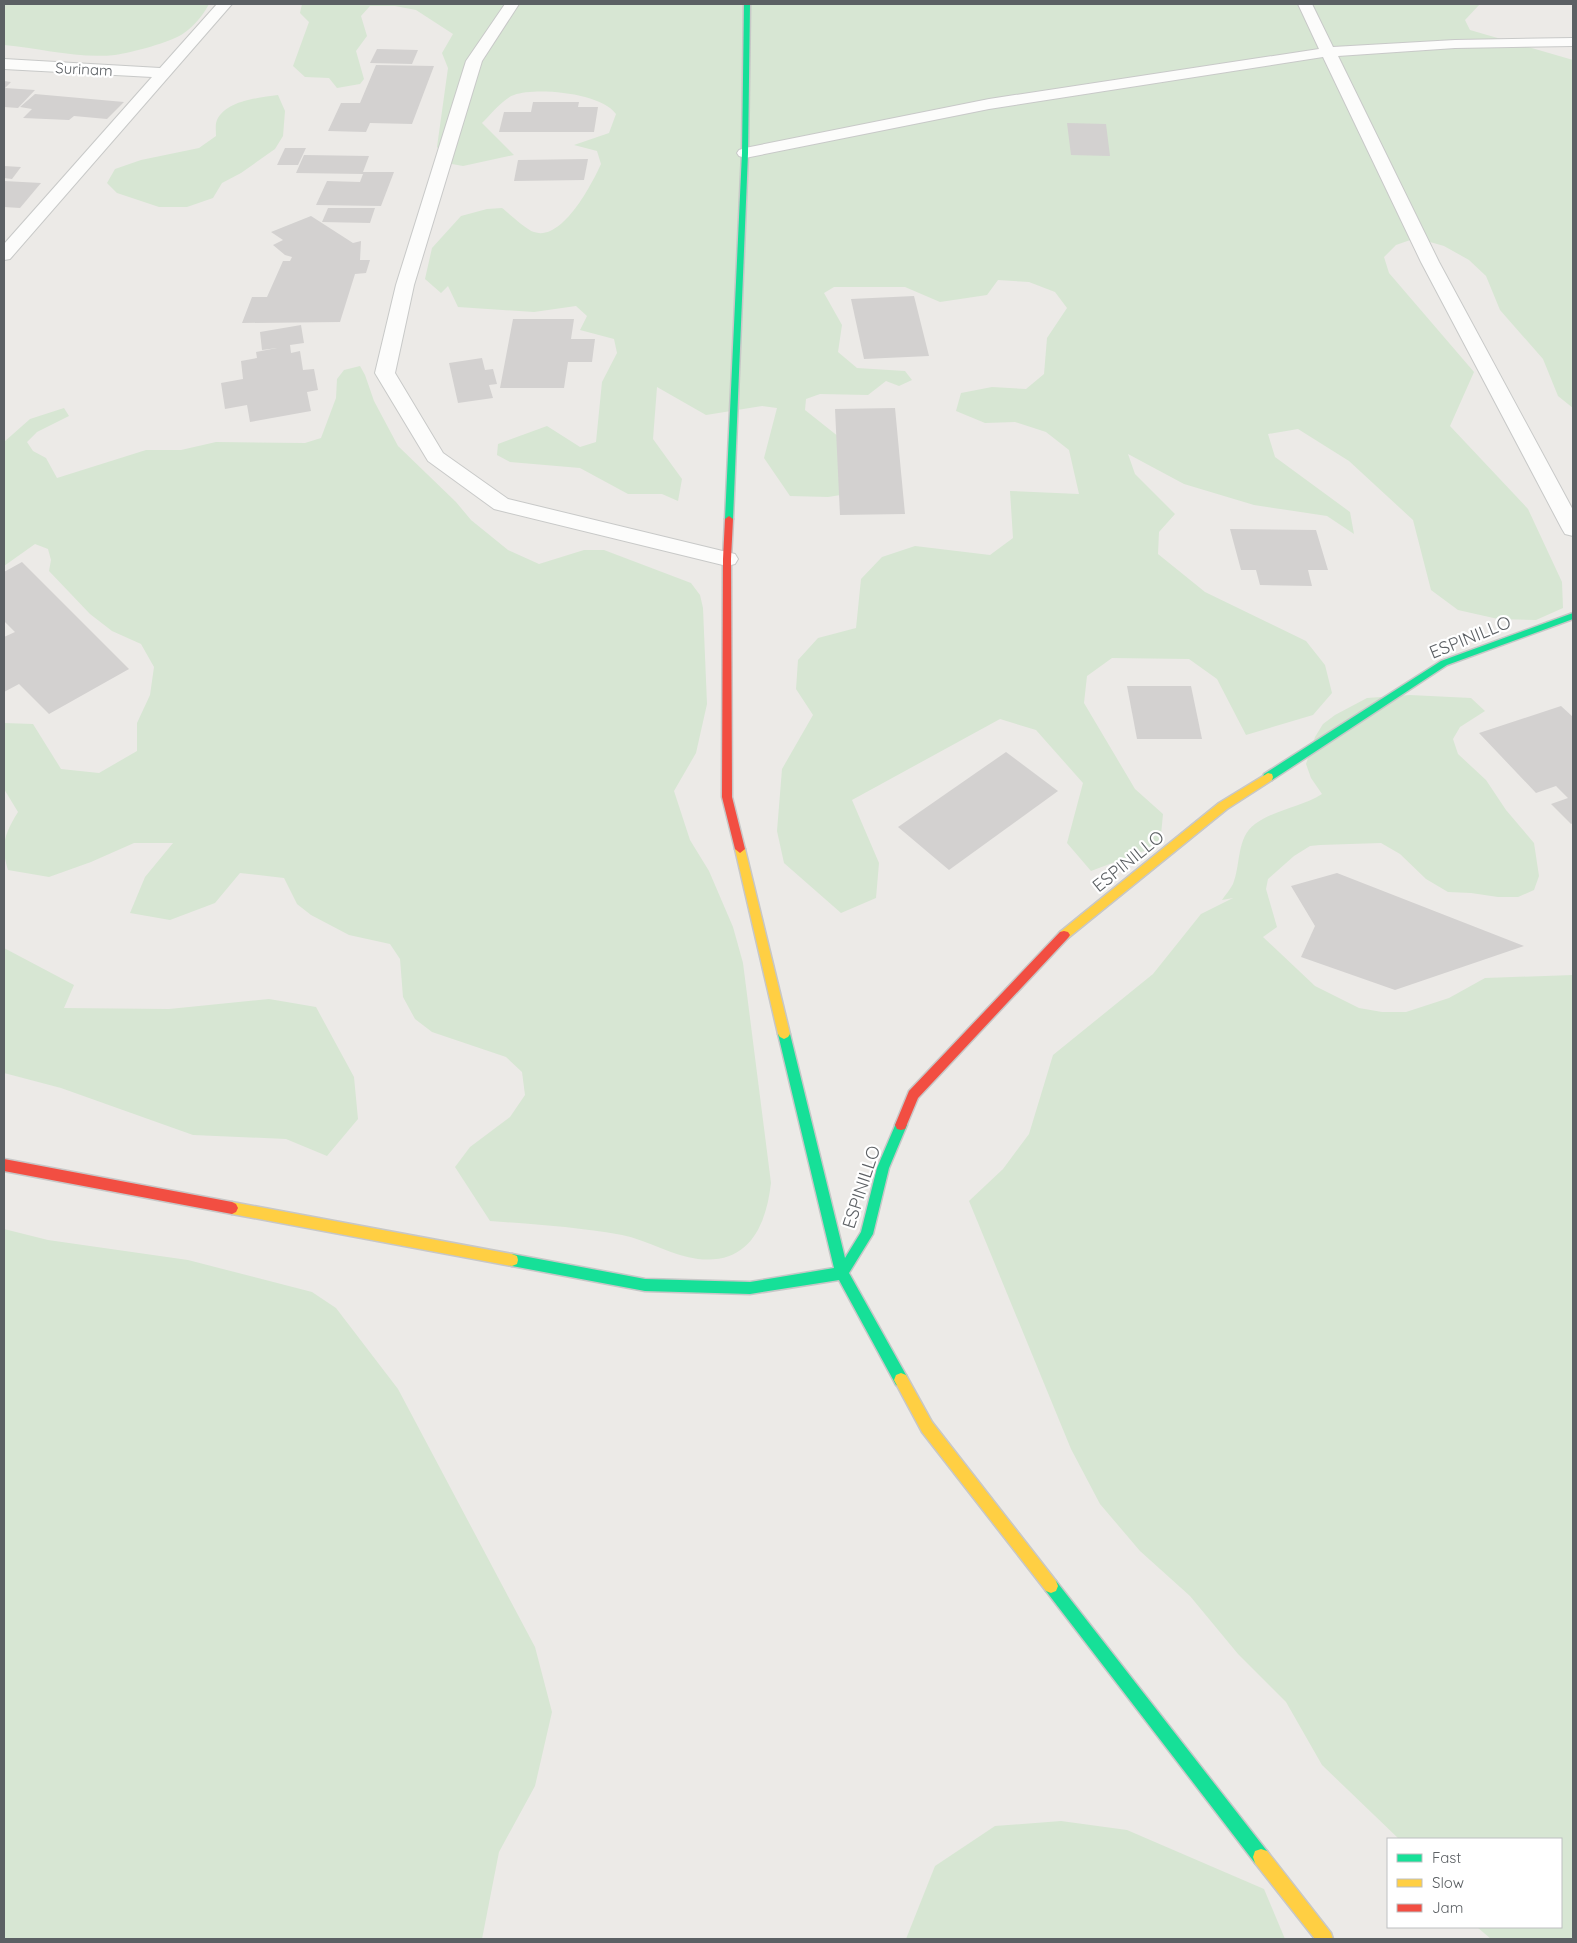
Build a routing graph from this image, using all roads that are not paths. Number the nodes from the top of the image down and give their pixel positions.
1 (225, 4) edge
2 (512, 4) edge
3 (748, 4) edge
4 (1305, 4) edge
5 (1573, 42) edge
6 (1328, 52) junction
7 (4, 64) edge
8 (164, 73) junction
9 (745, 153) junction
10 (6, 249) edge
11 (1573, 529) edge
12 (727, 559) junction
13 (1573, 616) edge
14 (4, 1165) edge
15 (842, 1273) junction
16 (1325, 1939) edge

1 - 8 street
2 - 12 street
3 - 9 street
4 - 6 street
5 - 6 street
6 - 9 street
6 - 11 street
7 - 8 street, Surinam
8 - 10 street
9 - 12 street
12 - 15 street
13 - 15 street, ESPINILLO
14 - 15 street
15 - 16 street

